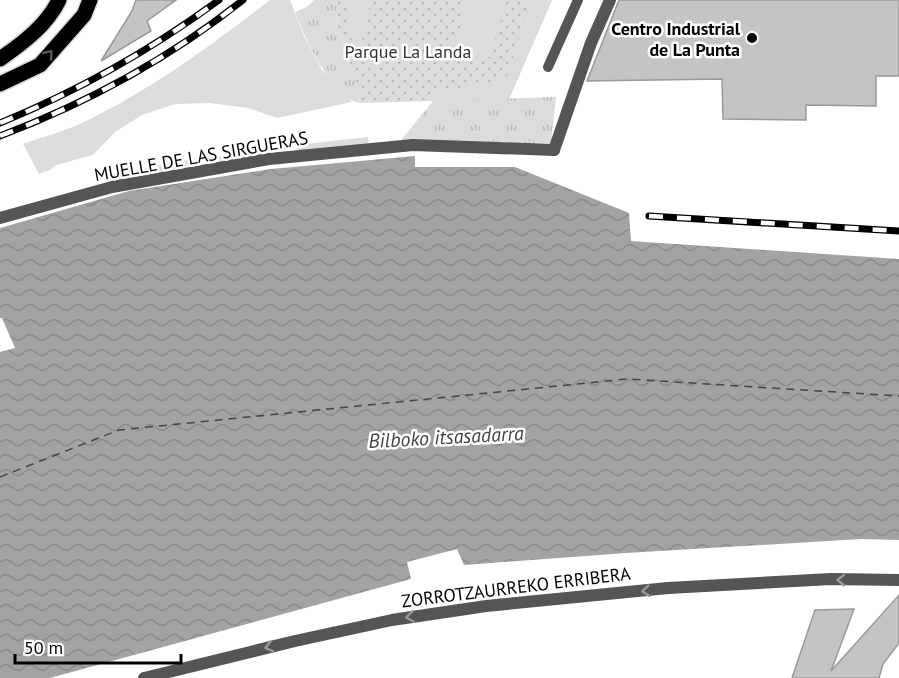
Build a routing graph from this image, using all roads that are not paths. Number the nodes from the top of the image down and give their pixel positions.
1 (59, 0) edge
2 (90, 0) edge
3 (578, 0) edge
4 (610, 0) edge
5 (0, 59) edge
6 (548, 67) dead end
7 (0, 84) edge
8 (0, 218) edge
9 (899, 580) edge
10 (144, 678) edge

1 - 5 main road
7 -> 2 main road
3 - 6 lane
4 - 8 street, MUELLE DE LAS SIRGUERAS
9 -> 10 street, ZORROTZAURREKO ERRIBERA

